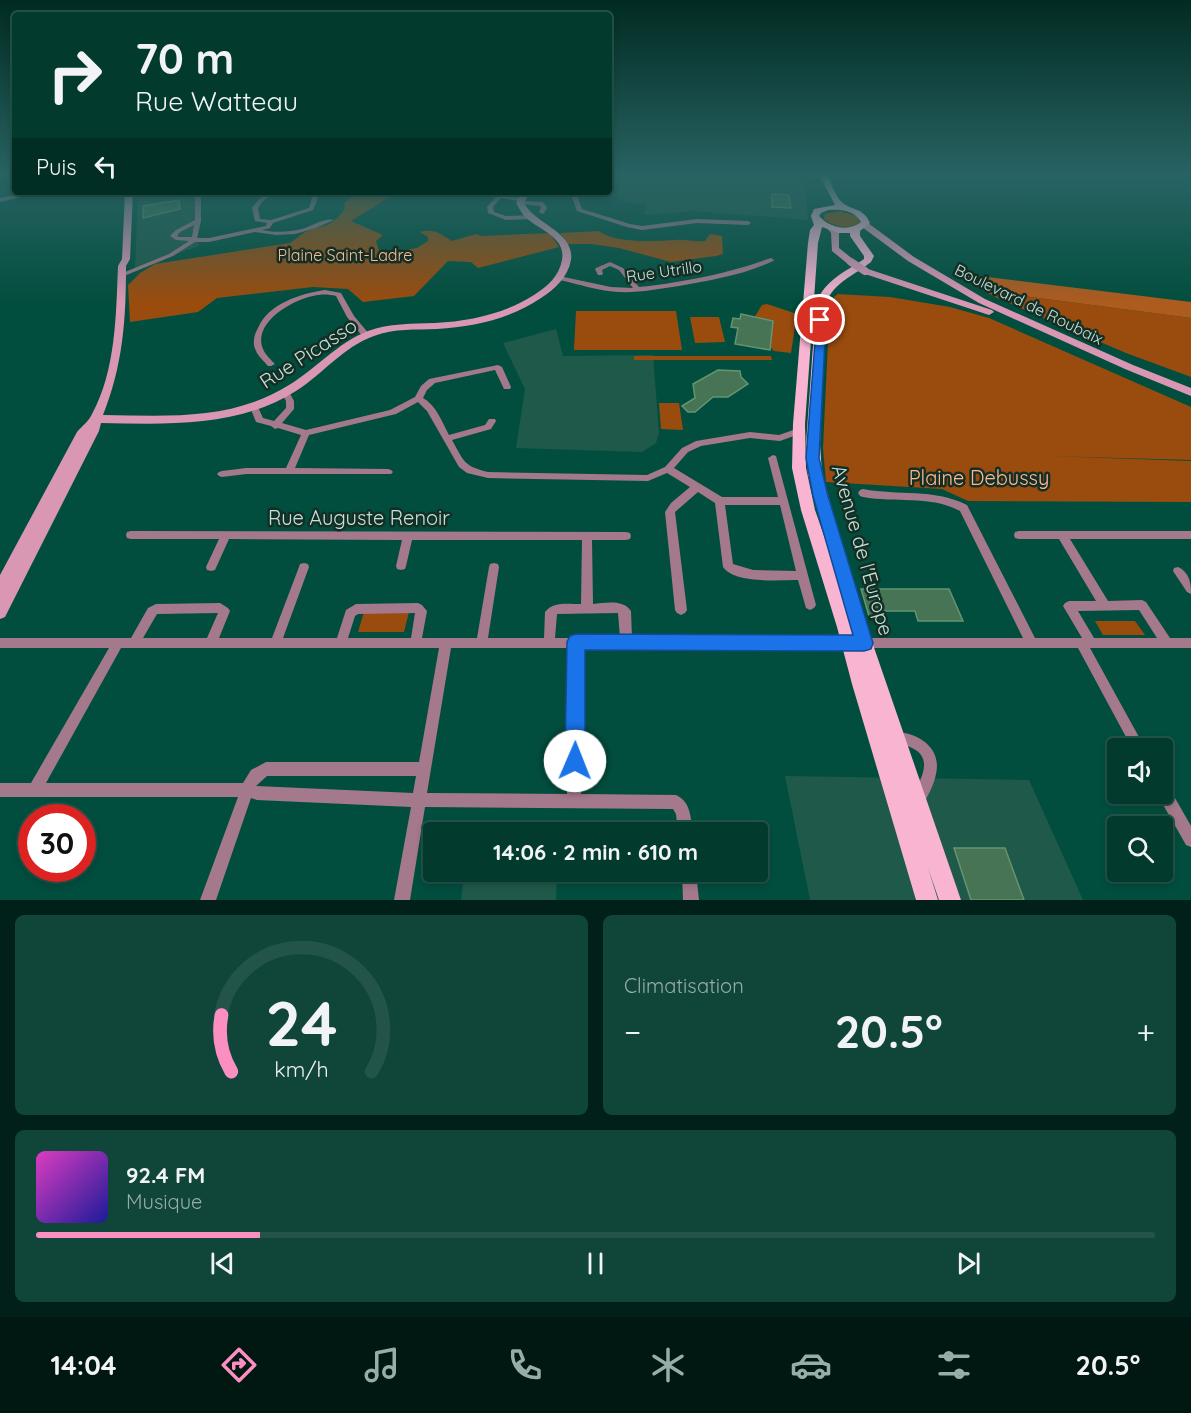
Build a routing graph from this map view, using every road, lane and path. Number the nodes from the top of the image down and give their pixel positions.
1 (121, 218) edge
2 (128, 218) edge
3 (257, 218) edge
4 (283, 218) edge
5 (533, 218) edge
6 (604, 218) edge
7 (817, 218) edge
8 (864, 218) edge
9 (331, 220) dead end
10 (198, 221) joint
11 (818, 221) junction
12 (271, 222) junction
13 (748, 223) dead end
14 (830, 227) junction
15 (860, 227) junction
16 (256, 230) junction
17 (194, 240) junction
18 (771, 260) dead end
19 (122, 271) junction
20 (600, 274) dead end
21 (559, 278) junction
22 (637, 289) junction
23 (366, 335) junction
24 (271, 364) dead end
25 (507, 387) dead end
26 (285, 392) junction
27 (1191, 392) edge
28 (418, 399) junction
29 (1191, 400) edge
30 (254, 407) junction
31 (95, 419) junction
32 (492, 421) dead end
33 (275, 426) junction
34 (306, 433) junction
35 (448, 438) junction
36 (780, 438) junction
37 (799, 440) junction
38 (773, 458) dead end
39 (668, 469) junction
40 (288, 472) junction
41 (388, 472) dead end
42 (222, 474) dead end
43 (697, 487) junction
44 (862, 494) dead end
45 (720, 501) junction
46 (783, 501) junction
47 (131, 535) dead end
48 (226, 535) junction
49 (408, 535) junction
50 (1019, 535) dead end
51 (1062, 535) junction
52 (1191, 535) edge
53 (587, 536) junction
54 (626, 536) dead end
55 (400, 566) dead end
56 (211, 567) dead end
57 (304, 567) dead end
58 (494, 567) dead end
59 (1178, 571) dead end
60 (803, 575) junction
61 (0, 589) edge
62 (1191, 589) edge
63 (810, 605) dead end
64 (1105, 606) junction
65 (587, 609) junction
66 (681, 610) dead end
67 (0, 612) edge
68 (211, 642) junction
69 (276, 642) junction
70 (341, 642) junction
71 (416, 642) junction
72 (446, 642) junction
73 (482, 642) junction
74 (549, 642) junction
75 (576, 642) junction
76 (626, 642) junction
77 (857, 642) junction
78 (0, 643) edge
79 (118, 643) junction
80 (134, 643) junction
81 (1032, 643) junction
82 (1086, 643) junction
83 (1167, 643) junction
84 (1191, 644) edge
85 (1134, 738) edge
86 (888, 740) junction
87 (424, 769) junction
88 (0, 790) edge
89 (35, 790) junction
90 (247, 790) junction
91 (419, 800) junction
92 (568, 801) junction
93 (1171, 804) edge
94 (684, 822) edge
95 (1191, 840) edge
96 (690, 882) edge
97 (208, 900) edge
98 (402, 900) edge
99 (692, 900) edge
100 (927, 900) edge
101 (950, 900) edge

1 - 19 main road
2 - 19 main road
3 - 12 street
4 - 12 street
5 - 21 main road
6 - 13 street
7 - 11 main road
8 - 15 main road
9 - 16 street
10 - 17 street
10 - 17 street
11 - 14 main road
11 - 37 main road, Avenue de l'Europe
12 - 16 street
14 - 15 main road
14 - 29 main road, Boulevard de Roubaix, bridge
15 - 27 main road, Boulevard de Roubaix
15 - 77 main road, Avenue de l'Europe
16 - 17 street
17 - 19 street
18 - 22 street, Rue Utrillo
19 - 31 main road
20 - 22 street
21 - 22 street, Rue Utrillo
21 - 23 main road, Rue Picasso
23 - 24 street
23 - 26 main road, Rue Picasso
25 - 28 street
26 - 30 main road, Rue Picasso
26 - 33 street
28 - 34 street
28 - 35 street
30 - 31 main road, Rue Picasso
30 - 33 street
31 - 61 main road
31 - 67 main road
32 - 35 street
33 - 34 street
34 - 40 street
35 - 39 street
36 - 37 street
36 - 37 street
36 - 39 street
37 - 77 main road, Avenue de l'Europe
38 - 46 street
39 - 43 street
40 - 41 street
40 - 42 street
43 - 45 street
43 - 66 street
44 - 81 street
45 - 46 street
45 - 60 street
46 - 60 street
47 - 48 street, Rue Auguste Renoir
48 - 49 street, Rue Auguste Renoir
48 - 56 street
49 - 53 street, Rue Auguste Renoir
49 - 55 street
50 - 51 street
51 - 52 street
51 - 64 street
53 - 54 street, Rue Auguste Renoir
53 - 65 street
57 - 69 street
58 - 73 street
59 - 62 street
60 - 63 street
64 - 82 street
64 - 83 street
65 - 74 street
65 - 76 street
68 - 69 street
68 - 80 street
68 - 80 street
69 - 70 street
70 - 71 street
70 - 71 street
71 - 72 street
72 - 73 street
72 - 87 street
73 - 74 street
74 - 75 street
75 - 76 street
75 - 92 street
76 - 77 street
77 - 81 street
77 - 86 main road, Avenue de l'Europe
78 - 79 street
79 - 80 street
79 - 89 street
81 - 82 street
82 - 83 street
82 - 85 street
83 - 84 street
86 - 100 main road, Avenue de l'Europe
86 - 101 main road, Avenue de l'Europe
87 - 90 street
87 - 91 street
88 - 89 street
89 - 90 street
90 - 91 street
90 - 97 street
91 - 92 street
91 - 98 street
92 - 94 street
93 - 95 street
96 - 99 street

